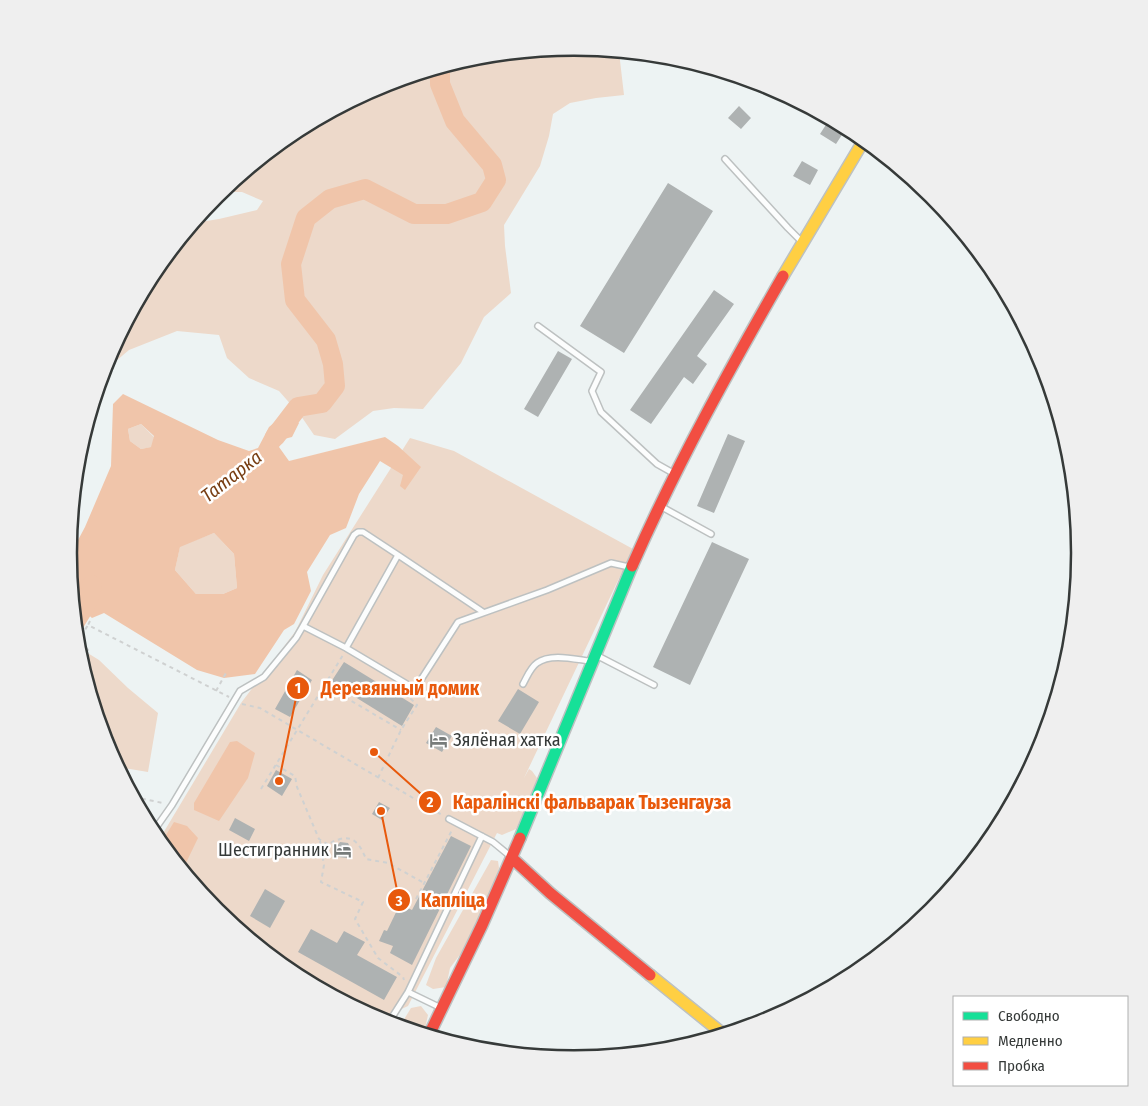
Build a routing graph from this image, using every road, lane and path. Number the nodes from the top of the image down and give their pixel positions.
1 (860, 147) edge
2 (725, 159) dead end
3 (802, 242) junction
4 (538, 326) dead end
5 (675, 475) junction
6 (660, 506) junction
7 (712, 534) dead end
8 (398, 555) junction
9 (632, 567) junction
10 (483, 612) junction
11 (90, 621) dead end
12 (88, 625) junction
13 (303, 626) junction
14 (84, 632) edge
15 (346, 648) junction
16 (594, 658) junction
17 (226, 673) dead end
18 (523, 684) dead end
19 (324, 685) junction
20 (654, 685) dead end
21 (415, 689) junction
22 (216, 691) junction
23 (234, 700) junction
24 (297, 730) junction
25 (401, 730) junction
26 (276, 765) junction
27 (378, 778) junction
28 (261, 789) dead end
29 (143, 799) edge
30 (172, 805) junction
31 (449, 819) joint
32 (456, 823) junction
33 (158, 825) edge
34 (482, 836) junction
35 (320, 840) junction
36 (512, 858) junction
37 (424, 883) junction
38 (416, 899) dead end
39 (408, 992) junction
40 (442, 1009) junction
41 (393, 1015) edge
42 (432, 1029) edge
43 (716, 1029) edge

1 - 3 street
2 - 3 lane
3 - 5 street
4 - 5 lane
5 - 6 street
6 - 7 lane
6 - 9 street
8 - 10 lane
8 - 13 lane
8 - 15 lane
9 - 10 lane
9 - 16 street
10 - 21 lane
11 - 12 path
12 - 14 path
12 - 22 path
13 - 15 lane
13 - 23 lane
15 - 19 path
15 - 21 lane
16 - 18 lane
16 - 20 lane
16 - 36 street
17 - 22 path
19 - 24 path
19 - 25 path
21 - 25 path
22 - 23 path
23 - 24 path
23 - 30 lane
24 - 26 path
24 - 27 path
25 - 27 path
26 - 28 path
26 - 35 path
27 - 31 path
29 - 30 path
30 - 33 lane
31 - 32 lane
32 - 34 lane
32 - 37 path
34 - 36 lane
34 - 39 lane
35 - 37 path
35 - 39 path
36 - 40 street
36 - 43 street
37 - 38 path
39 - 40 lane
39 - 41 lane
40 - 42 street

